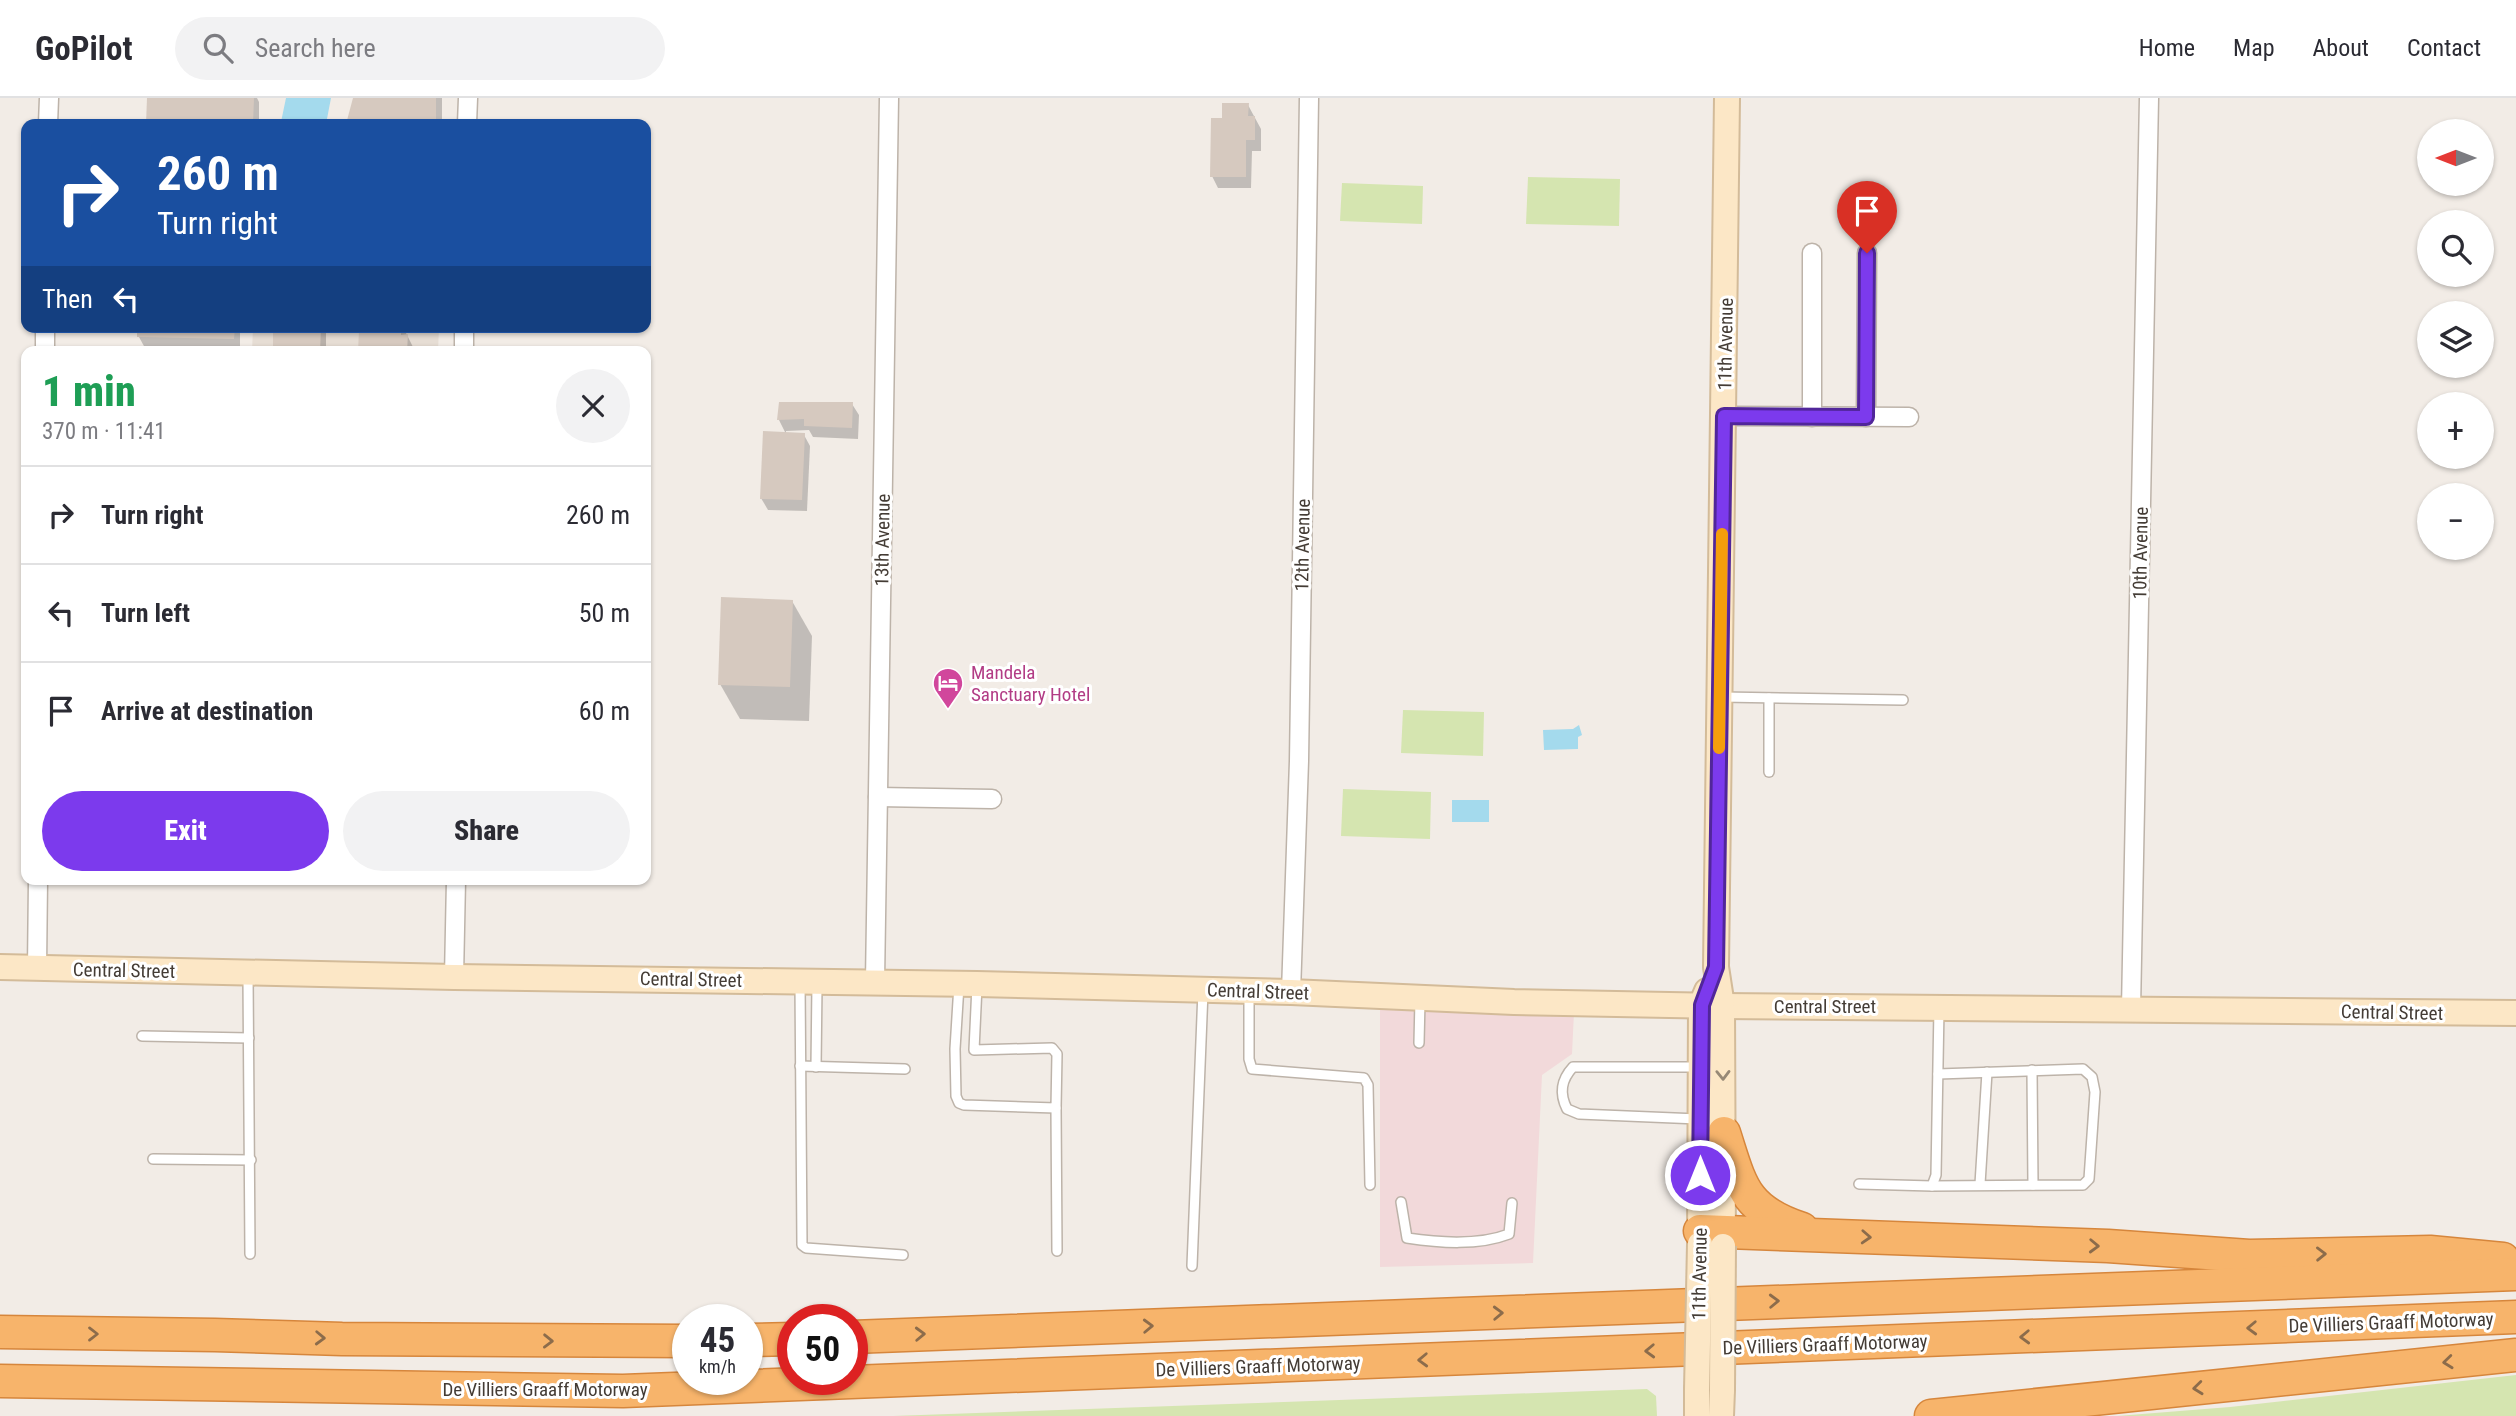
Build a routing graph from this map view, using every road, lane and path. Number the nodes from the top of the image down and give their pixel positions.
1 (49, 98) edge
2 (468, 98) edge
3 (889, 98) edge
4 (1309, 98) edge
5 (1727, 98) edge
6 (2149, 98) edge
7 (48, 119) edge
8 (467, 119) edge
9 (1812, 253) dead end
10 (1867, 253) dead end
11 (1724, 416) junction
12 (1812, 417) junction
13 (1866, 417) junction
14 (1909, 418) dead end
15 (1720, 697) junction
16 (1769, 698) junction
17 (1903, 700) dead end
18 (1769, 772) dead end
19 (878, 796) junction
20 (992, 799) dead end
21 (38, 885) edge
22 (456, 885) edge
23 (0, 967) edge
24 (37, 968) junction
25 (248, 973) junction
26 (454, 977) junction
27 (808, 981) junction
28 (875, 981) junction
29 (968, 984) junction
30 (1203, 989) junction
31 (1249, 990) junction
32 (1291, 992) junction
33 (1420, 998) junction
34 (1712, 1006) junction
35 (1939, 1007) junction
36 (2131, 1009) junction
37 (2516, 1013) edge
38 (142, 1036) dead end
39 (249, 1038) junction
40 (1419, 1043) dead end
41 (955, 1049) junction
42 (974, 1050) junction
43 (800, 1066) junction
44 (816, 1067) junction
45 (1700, 1067) junction
46 (905, 1069) dead end
47 (2032, 1070) junction
48 (1987, 1072) junction
49 (1938, 1074) junction
50 (1056, 1108) junction
51 (1712, 1126) junction
52 (153, 1159) dead end
53 (251, 1160) junction
54 (1859, 1184) dead end
55 (1980, 1184) junction
56 (1370, 1185) dead end
57 (2033, 1185) junction
58 (1932, 1186) junction
59 (1401, 1202) dead end
60 (1512, 1202) dead end
61 (1821, 1235) junction
62 (1712, 1238) junction
63 (1057, 1251) dead end
64 (250, 1254) dead end
65 (903, 1255) dead end
66 (2516, 1261) edge
67 (1192, 1266) dead end
68 (2516, 1274) edge
69 (0, 1314) edge
70 (2516, 1317) edge
71 (0, 1332) edge
72 (46, 1333) junction
73 (868, 1336) edge
74 (672, 1341) edge
75 (2516, 1354) edge
76 (0, 1381) edge
77 (1697, 1416) edge
78 (1721, 1416) edge
79 (1931, 1416) edge

1 - 7 street
2 - 8 street
3 - 19 street, 13th Avenue
4 - 32 street, 12th Avenue
5 - 11 main road, 11th Avenue
6 - 36 street, 10th Avenue
9 - 12 street
10 - 13 street
11 - 12 street
11 - 15 main road, 11th Avenue
12 - 13 street
13 - 14 street
15 - 16 lane
15 - 34 main road, 11th Avenue
16 - 17 lane
16 - 18 lane
19 - 20 street
19 - 28 street, 13th Avenue
21 - 24 street
22 - 26 street
23 - 24 main road, Central Street
24 - 25 main road, Central Street
25 - 26 main road, Central Street
25 - 39 lane
26 - 27 main road, Central Street
27 - 28 main road, Central Street
27 - 43 lane
27 - 44 lane
28 - 29 main road, Central Street
29 - 30 main road, Central Street
29 - 41 lane
29 - 42 lane
30 - 31 main road, Central Street
30 - 67 lane
31 - 32 main road, Central Street
31 - 56 lane
32 - 33 main road, Central Street
33 - 34 main road, Central Street
33 - 40 lane
34 - 35 main road, Central Street
34 - 45 main road, 11th Avenue
34 -> 51 main road, 11th Avenue
35 - 36 main road, Central Street
35 - 49 lane
36 - 37 main road, Central Street
38 - 39 lane
39 - 53 lane
41 - 42 lane
41 - 50 lane
42 - 50 lane
43 - 44 lane
43 - 65 lane
44 - 46 lane
45 - 51 main road, 11th Avenue
45 - 51 lane
47 - 48 lane
47 - 57 lane
47 - 57 lane
48 - 49 lane
48 - 55 lane
49 - 58 lane
50 - 63 lane
51 - 61 highway
51 - 62 main road, 11th Avenue
52 - 53 lane
53 - 64 lane
54 - 58 lane
55 - 57 lane
55 - 58 lane
59 - 60 lane
61 - 62 highway
61 -> 66 highway
62 - 77 main road, 11th Avenue, bridge
62 - 78 main road, 11th Avenue, bridge
73 -> 68 highway
69 - 72 highway
70 -> 76 highway, De Villiers Graaff Motorway
71 - 72 highway
72 -> 74 highway
75 -> 79 highway

